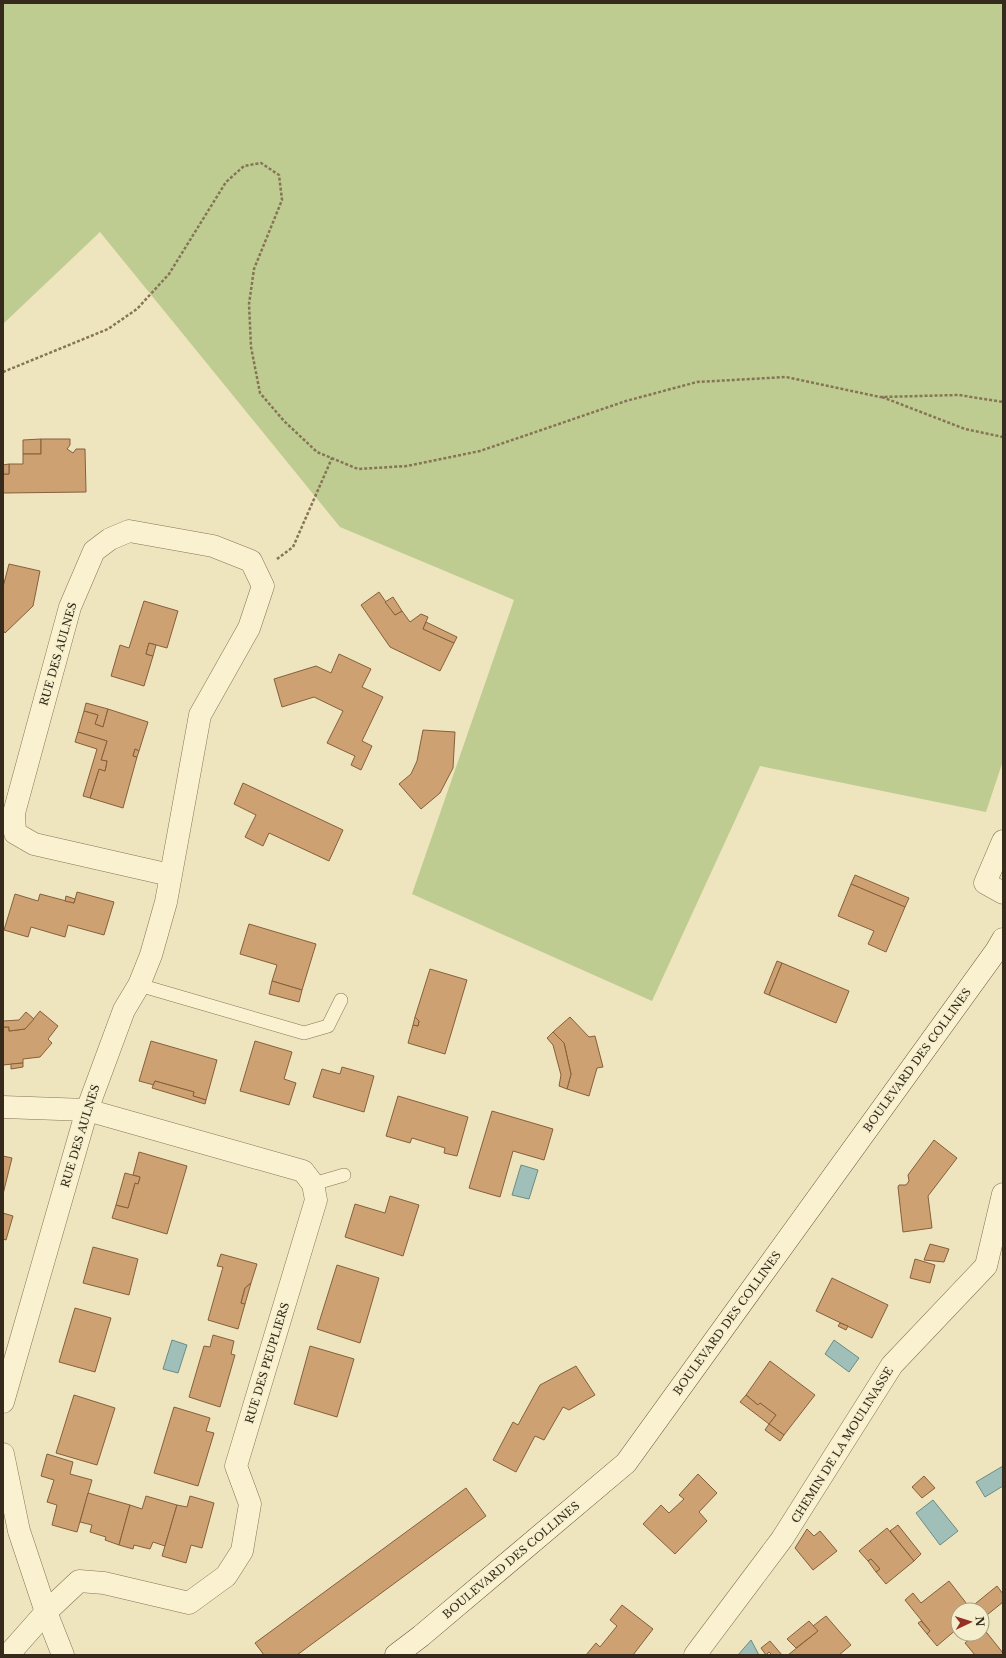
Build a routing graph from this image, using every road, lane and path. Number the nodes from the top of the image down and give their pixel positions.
1 (3, 372) edge
2 (880, 396) junction
3 (1003, 402) edge
4 (1003, 437) edge
5 (332, 458) junction
6 (257, 574) junction
7 (1003, 841) edge
8 (170, 875) junction
9 (1003, 894) edge
10 (1001, 949) edge
11 (139, 984) junction
12 (341, 1000) dead end
13 (3, 1107) edge
14 (87, 1110) junction
15 (344, 1175) dead end
16 (314, 1184) junction
17 (1003, 1194) edge
18 (3, 1402) edge
19 (3, 1454) edge
20 (46, 1612) junction
21 (8, 1655) edge
22 (63, 1655) edge
23 (396, 1655) edge
24 (695, 1655) edge

1 - 5 path
2 - 3 path
2 - 4 path
2 - 5 path
5 - 6 path
6 - 8 street, RUE DES AULNES
6 - 8 street, RUE DES AULNES
7 - 9 street
8 - 11 street, RUE DES AULNES
10 - 23 street, BOULEVARD DES COLLINES
11 - 12 lane
11 - 14 street, RUE DES AULNES
13 - 14 street
14 - 16 street
14 - 18 street, RUE DES AULNES
15 - 16 lane
16 - 20 street, RUE DES PEUPLIERS
17 - 24 street, CHEMIN DE LA MOULINASSE
19 - 20 street
20 - 21 street
20 - 22 street

